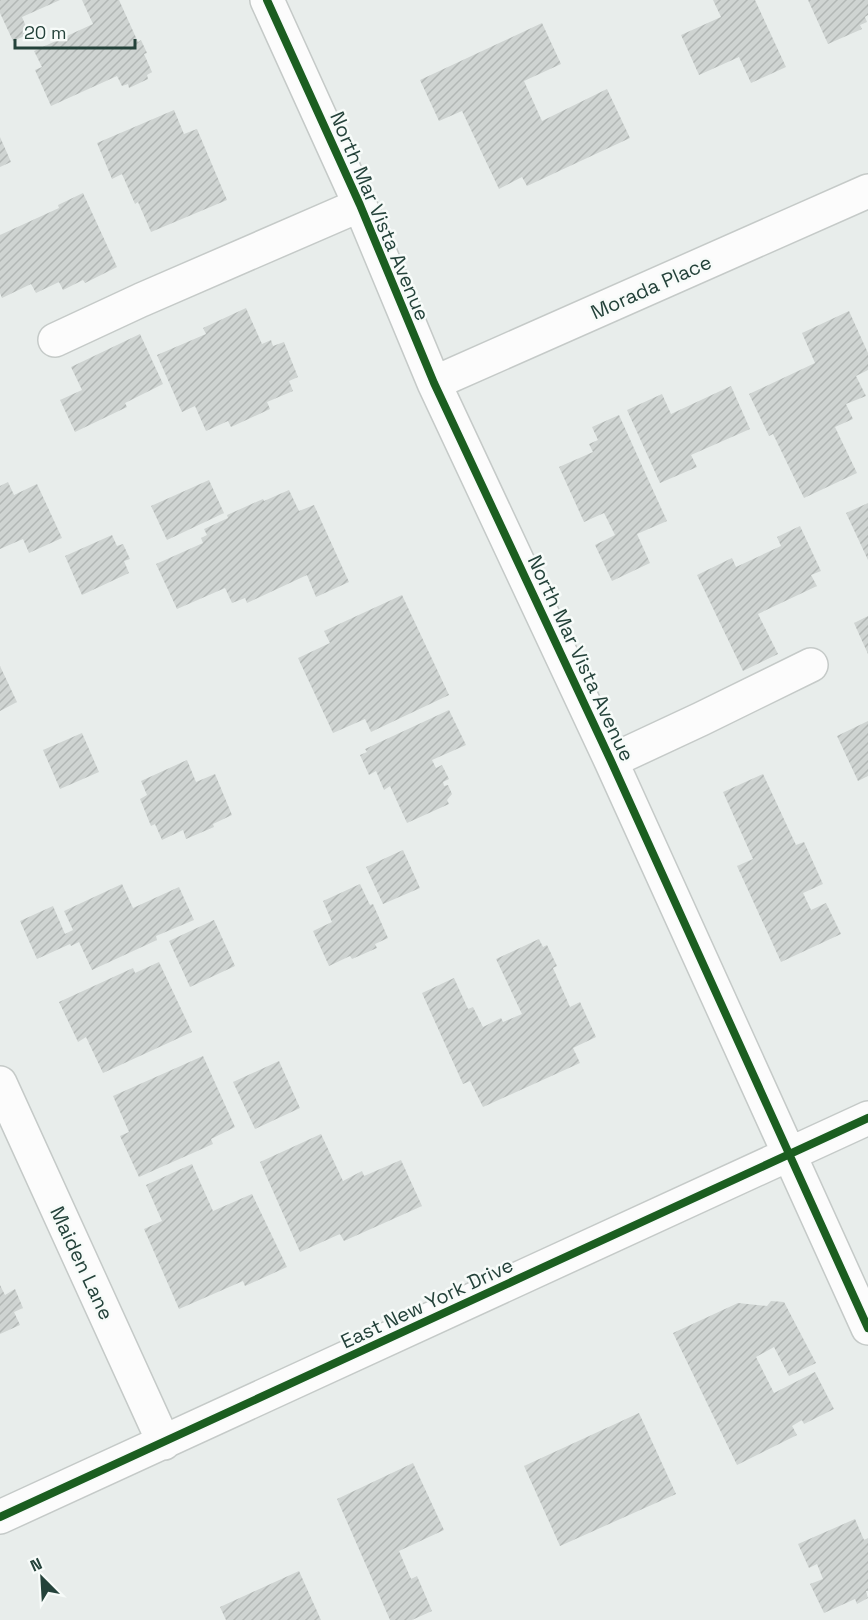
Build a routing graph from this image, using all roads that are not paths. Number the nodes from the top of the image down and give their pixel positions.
1 (267, 0) edge
2 (868, 191) edge
3 (360, 205) junction
4 (55, 340) dead end
5 (434, 383) junction
6 (811, 664) dead end
7 (611, 761) junction
8 (0, 1083) edge
9 (868, 1118) edge
10 (789, 1154) junction
11 (868, 1328) edge
12 (164, 1443) junction
13 (0, 1517) edge

1 - 3 street, North Mar Vista Avenue
2 - 5 street, Morada Place
3 - 4 street
3 - 5 street, North Mar Vista Avenue
5 - 7 street, North Mar Vista Avenue
6 - 7 street
7 - 10 street, North Mar Vista Avenue
8 - 12 street, Maiden Lane
9 - 10 street, East New York Drive
10 - 11 street, North Mar Vista Avenue
10 - 12 street, East New York Drive
12 - 13 street, East New York Drive

